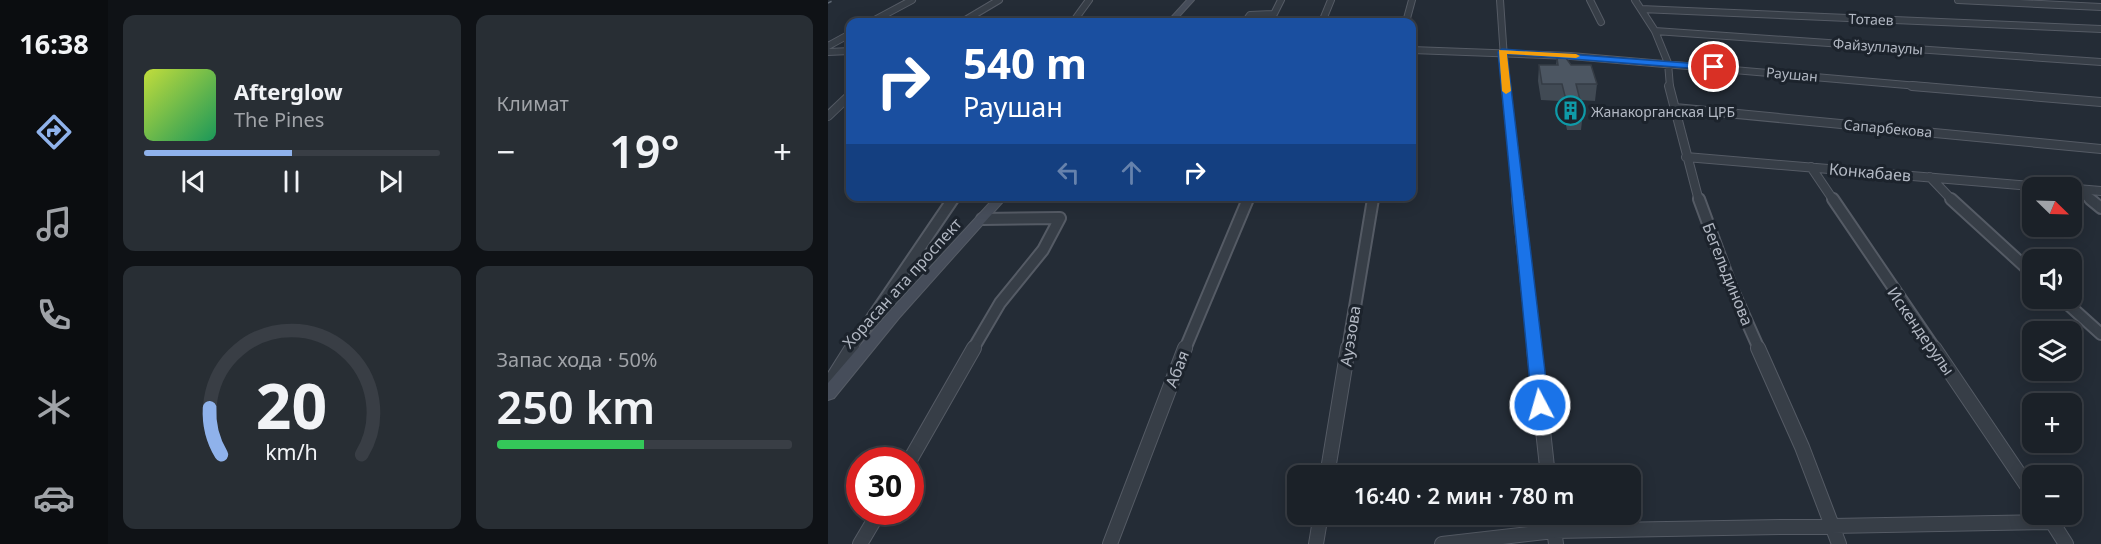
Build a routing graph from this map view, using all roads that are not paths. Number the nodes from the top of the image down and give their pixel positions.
1 (912, 0) edge
2 (999, 0) edge
3 (1089, 0) edge
4 (1191, 0) edge
5 (1281, 0) edge
6 (1331, 0) edge
7 (1412, 0) edge
8 (1500, 0) edge
9 (1590, 0) edge
10 (1958, 0) edge
11 (1638, 5) edge
12 (2101, 7) edge
13 (878, 18) edge
14 (969, 18) edge
15 (1075, 18) edge
16 (1174, 18) edge
17 (1248, 18) edge
18 (1324, 18) edge
19 (1407, 18) edge
20 (1601, 22) dead end
21 (2101, 29) edge
22 (1655, 30) junction
23 (846, 35) edge
24 (828, 46) edge
25 (1416, 50) edge
26 (846, 51) edge
27 (828, 52) edge
28 (1502, 52) junction
29 (2101, 62) edge
30 (1668, 63) junction
31 (846, 100) edge
32 (2101, 102) edge
33 (1675, 108) junction
34 (828, 116) edge
35 (2101, 149) edge
36 (1686, 157) junction
37 (1810, 167) junction
38 (1930, 177) junction
39 (2022, 185) edge
40 (2082, 190) edge
41 (2101, 191) edge
42 (2082, 195) edge
43 (952, 201) edge
44 (998, 201) edge
45 (1247, 201) edge
46 (1372, 201) edge
47 (2101, 208) edge
48 (982, 219) junction
49 (2022, 264) edge
50 (2073, 309) edge
51 (2101, 334) edge
52 (828, 386) edge
53 (828, 394) edge
54 (917, 447) edge
55 (1329, 465) edge
56 (1547, 465) edge
57 (2022, 479) edge
58 (2022, 519) edge
59 (871, 525) edge
60 (1319, 525) edge
61 (1832, 525) junction
62 (2054, 525) edge
63 (1555, 537) edge
64 (860, 544) edge
65 (1110, 544) edge
66 (1316, 544) edge
67 (1442, 544) edge
68 (1839, 544) edge
69 (2066, 544) edge

1 - 13 street
2 - 14 street
3 - 15 street
4 - 16 main road
5 - 17 street
6 - 18 street
7 - 19 street
8 - 28 street
9 - 20 street
10 - 12 street
11 - 21 street, Тотаев
11 - 22 street, Бегельдинова
22 - 29 street, Файзуллаулы
22 - 30 street, Бегельдинова
23 - 24 street
25 - 28 street, Раушан
26 - 27 street
28 - 30 street, Раушан
28 - 56 street
30 - 32 street, Раушан
30 - 33 street, Бегельдинова
31 - 34 street
33 - 35 street, Сапарбекова
33 - 36 street, Бегельдинова
36 - 37 street, Конкабаев
36 - 61 street, Бегельдинова
37 - 38 street, Конкабаев
37 - 57 street, Искендерулы
38 - 39 street, Конкабаев
38 - 49 street
40 - 41 street
42 - 47 street
43 - 52 street
44 - 48 main road, Хорасан ата проспект
45 - 65 street, Абая
46 - 55 street, Ауэзова
48 - 53 main road, Хорасан ата проспект
48 - 54 street
50 - 51 street
58 - 61 street
59 - 64 street
60 - 66 street
61 - 63 street
61 - 68 street, Бегельдинова
62 - 69 street
63 - 67 street

